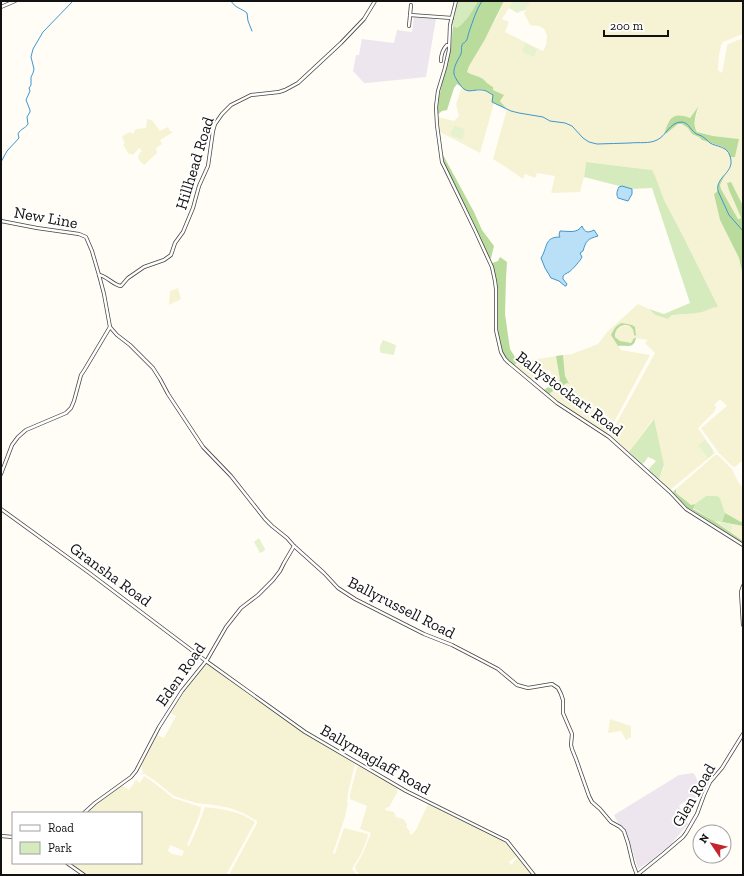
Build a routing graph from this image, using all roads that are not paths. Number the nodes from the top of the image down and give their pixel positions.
1 (15, 1) edge
2 (375, 1) edge
3 (456, 1) edge
4 (411, 5) dead end
5 (1, 7) edge
6 (410, 15) junction
7 (452, 18) junction
8 (409, 26) dead end
9 (449, 46) junction
10 (442, 61) dead end
11 (1, 221) edge
12 (99, 275) junction
13 (110, 327) junction
14 (1, 474) edge
15 (1, 509) edge
16 (743, 545) edge
17 (294, 546) junction
18 (743, 586) edge
19 (743, 625) edge
20 (206, 661) junction
21 (743, 734) edge
22 (85, 812) edge
23 (1, 836) edge
24 (12, 837) edge
25 (68, 864) edge
26 (84, 875) edge
27 (534, 875) edge
28 (637, 875) edge

1 - 5 street
2 - 12 street, Hillhead Road
3 - 7 street, Ballystockart Road
4 - 6 street
6 - 7 street
6 - 8 street
7 - 9 street, Ballystockart Road
9 - 10 street
9 - 16 street, Ballystockart Road
11 - 12 street, New Line
12 - 13 street
13 - 14 street
13 - 17 street, Ballyrussell Road
15 - 20 street, Gransha Road
17 - 20 street, Eden Road
17 - 28 street, Ballyrussell Road
18 - 19 street
20 - 22 street, Eden Road
20 - 27 street, Ballymaglaff Road
21 - 28 street, Glen Road
23 - 24 street
25 - 26 street

